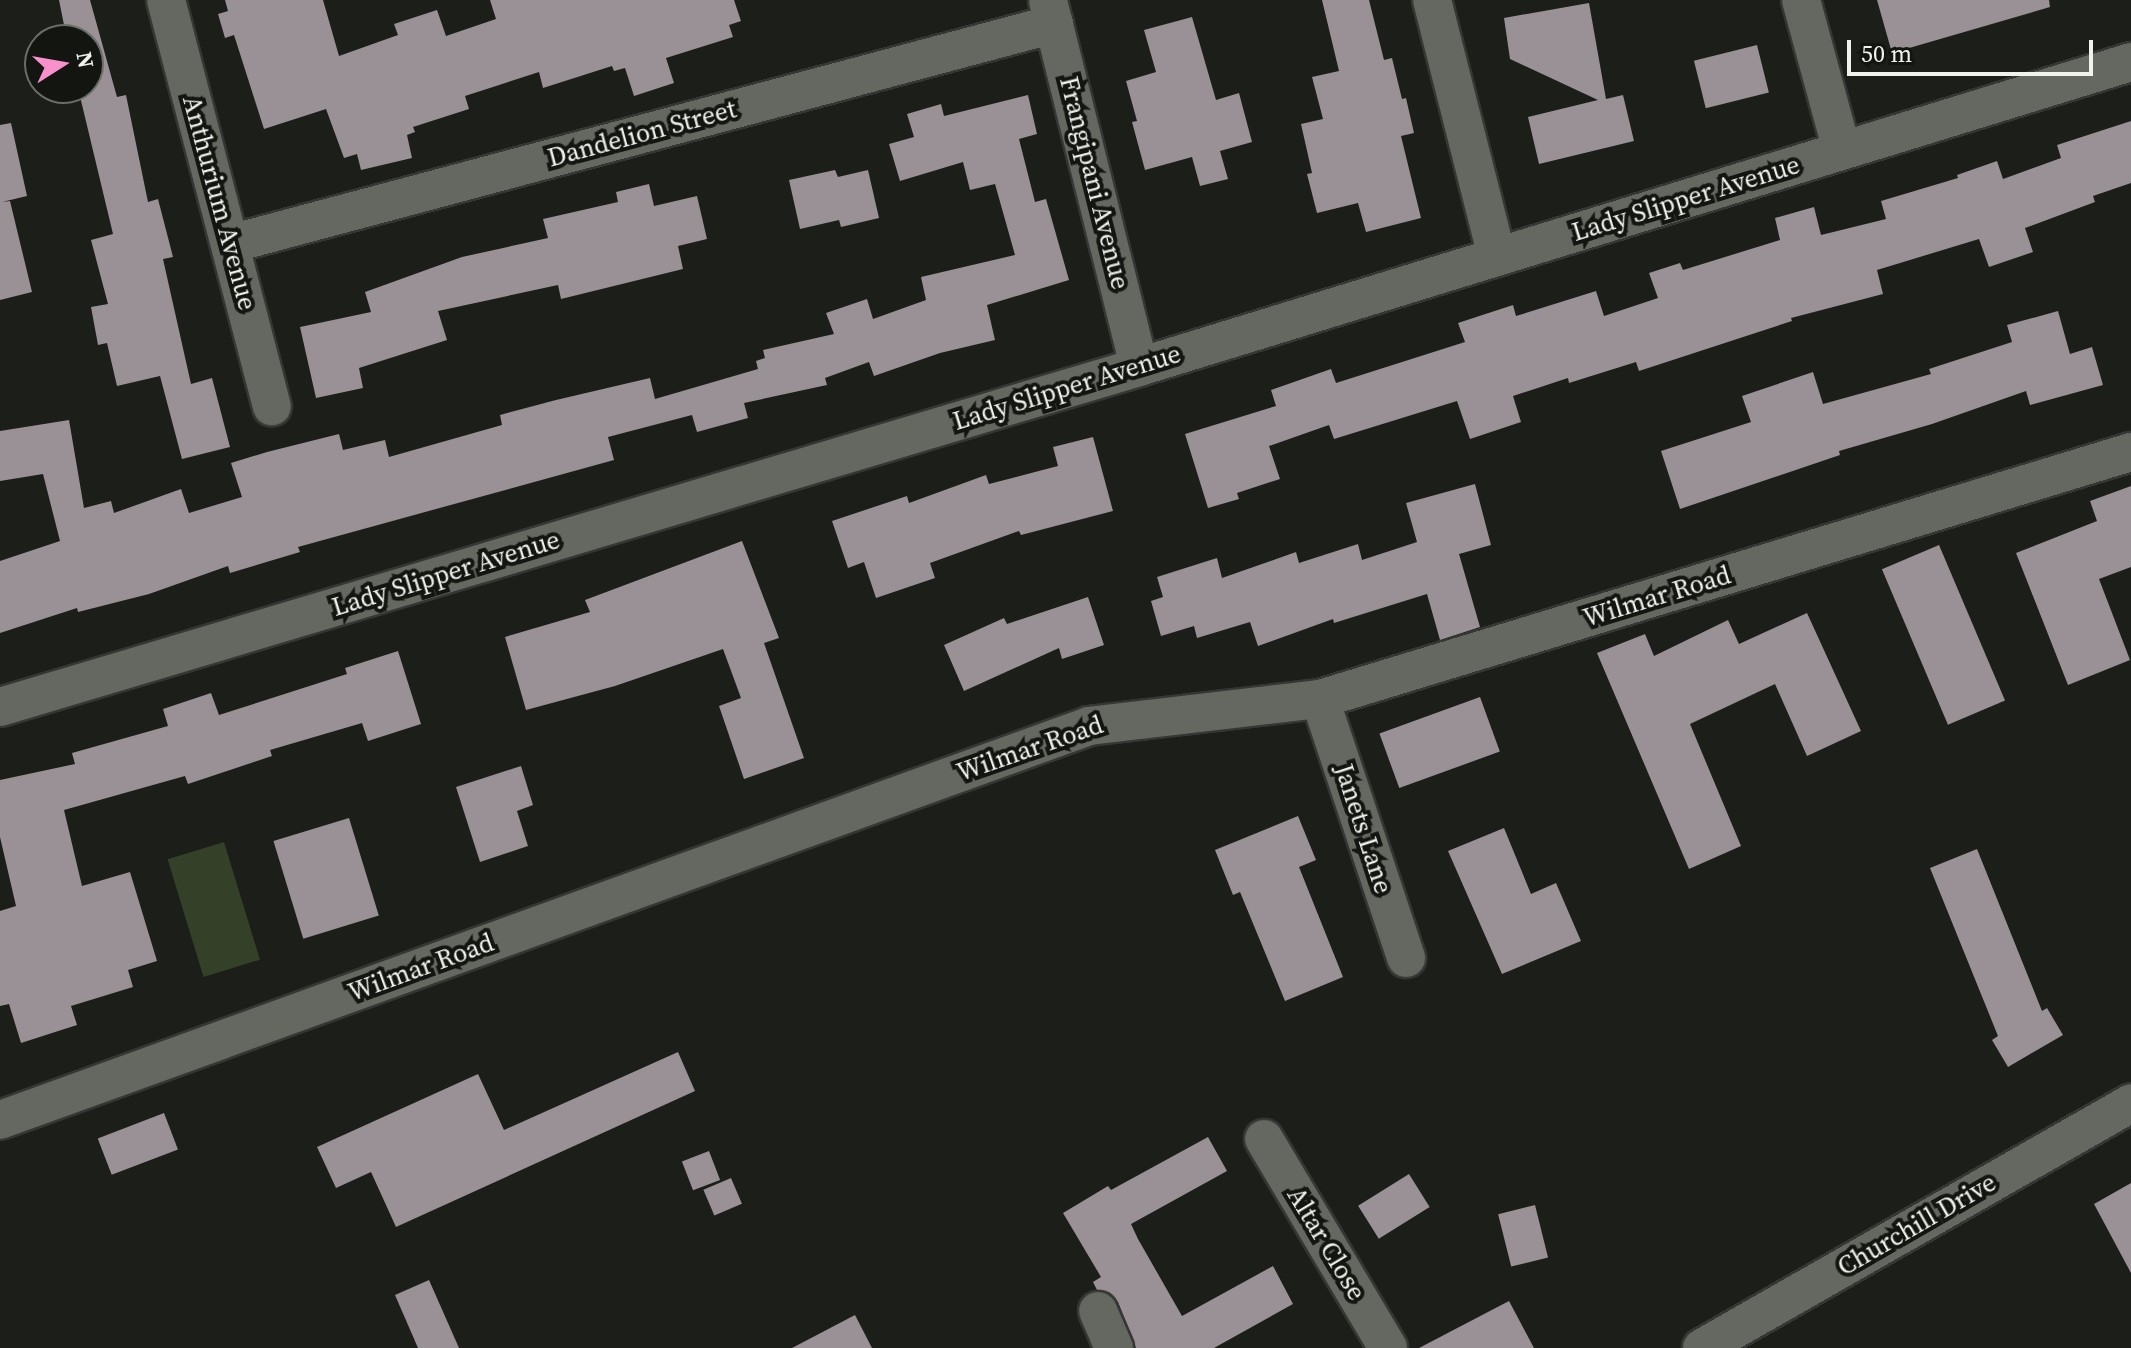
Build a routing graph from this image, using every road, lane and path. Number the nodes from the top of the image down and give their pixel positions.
1 (166, 0) edge
2 (1432, 0) edge
3 (1801, 0) edge
4 (1051, 12) edge
5 (2131, 62) edge
6 (1842, 151) junction
7 (230, 244) junction
8 (1497, 257) junction
9 (1139, 367) junction
10 (272, 406) dead end
11 (2131, 452) edge
12 (1320, 699) junction
13 (0, 707) edge
14 (1406, 958) dead end
15 (2131, 1103) edge
16 (0, 1120) edge
17 (1264, 1139) dead end
18 (1098, 1311) dead end
19 (1114, 1348) edge
20 (1388, 1348) edge
21 (1702, 1348) edge

1 - 7 street, Anthurium Avenue
2 - 8 street
3 - 6 street
4 - 7 street, Dandelion Street
4 - 9 street, Frangipani Avenue
5 - 6 street, Lady Slipper Avenue
6 - 8 street, Lady Slipper Avenue
7 - 10 street, Anthurium Avenue
8 - 9 street, Lady Slipper Avenue
9 - 13 street, Lady Slipper Avenue
11 - 12 street, Wilmar Road
12 - 14 street, Janets Lane
12 - 16 street, Wilmar Road
15 - 21 street, Churchill Drive
17 - 20 street, Altar Close
18 - 19 street

